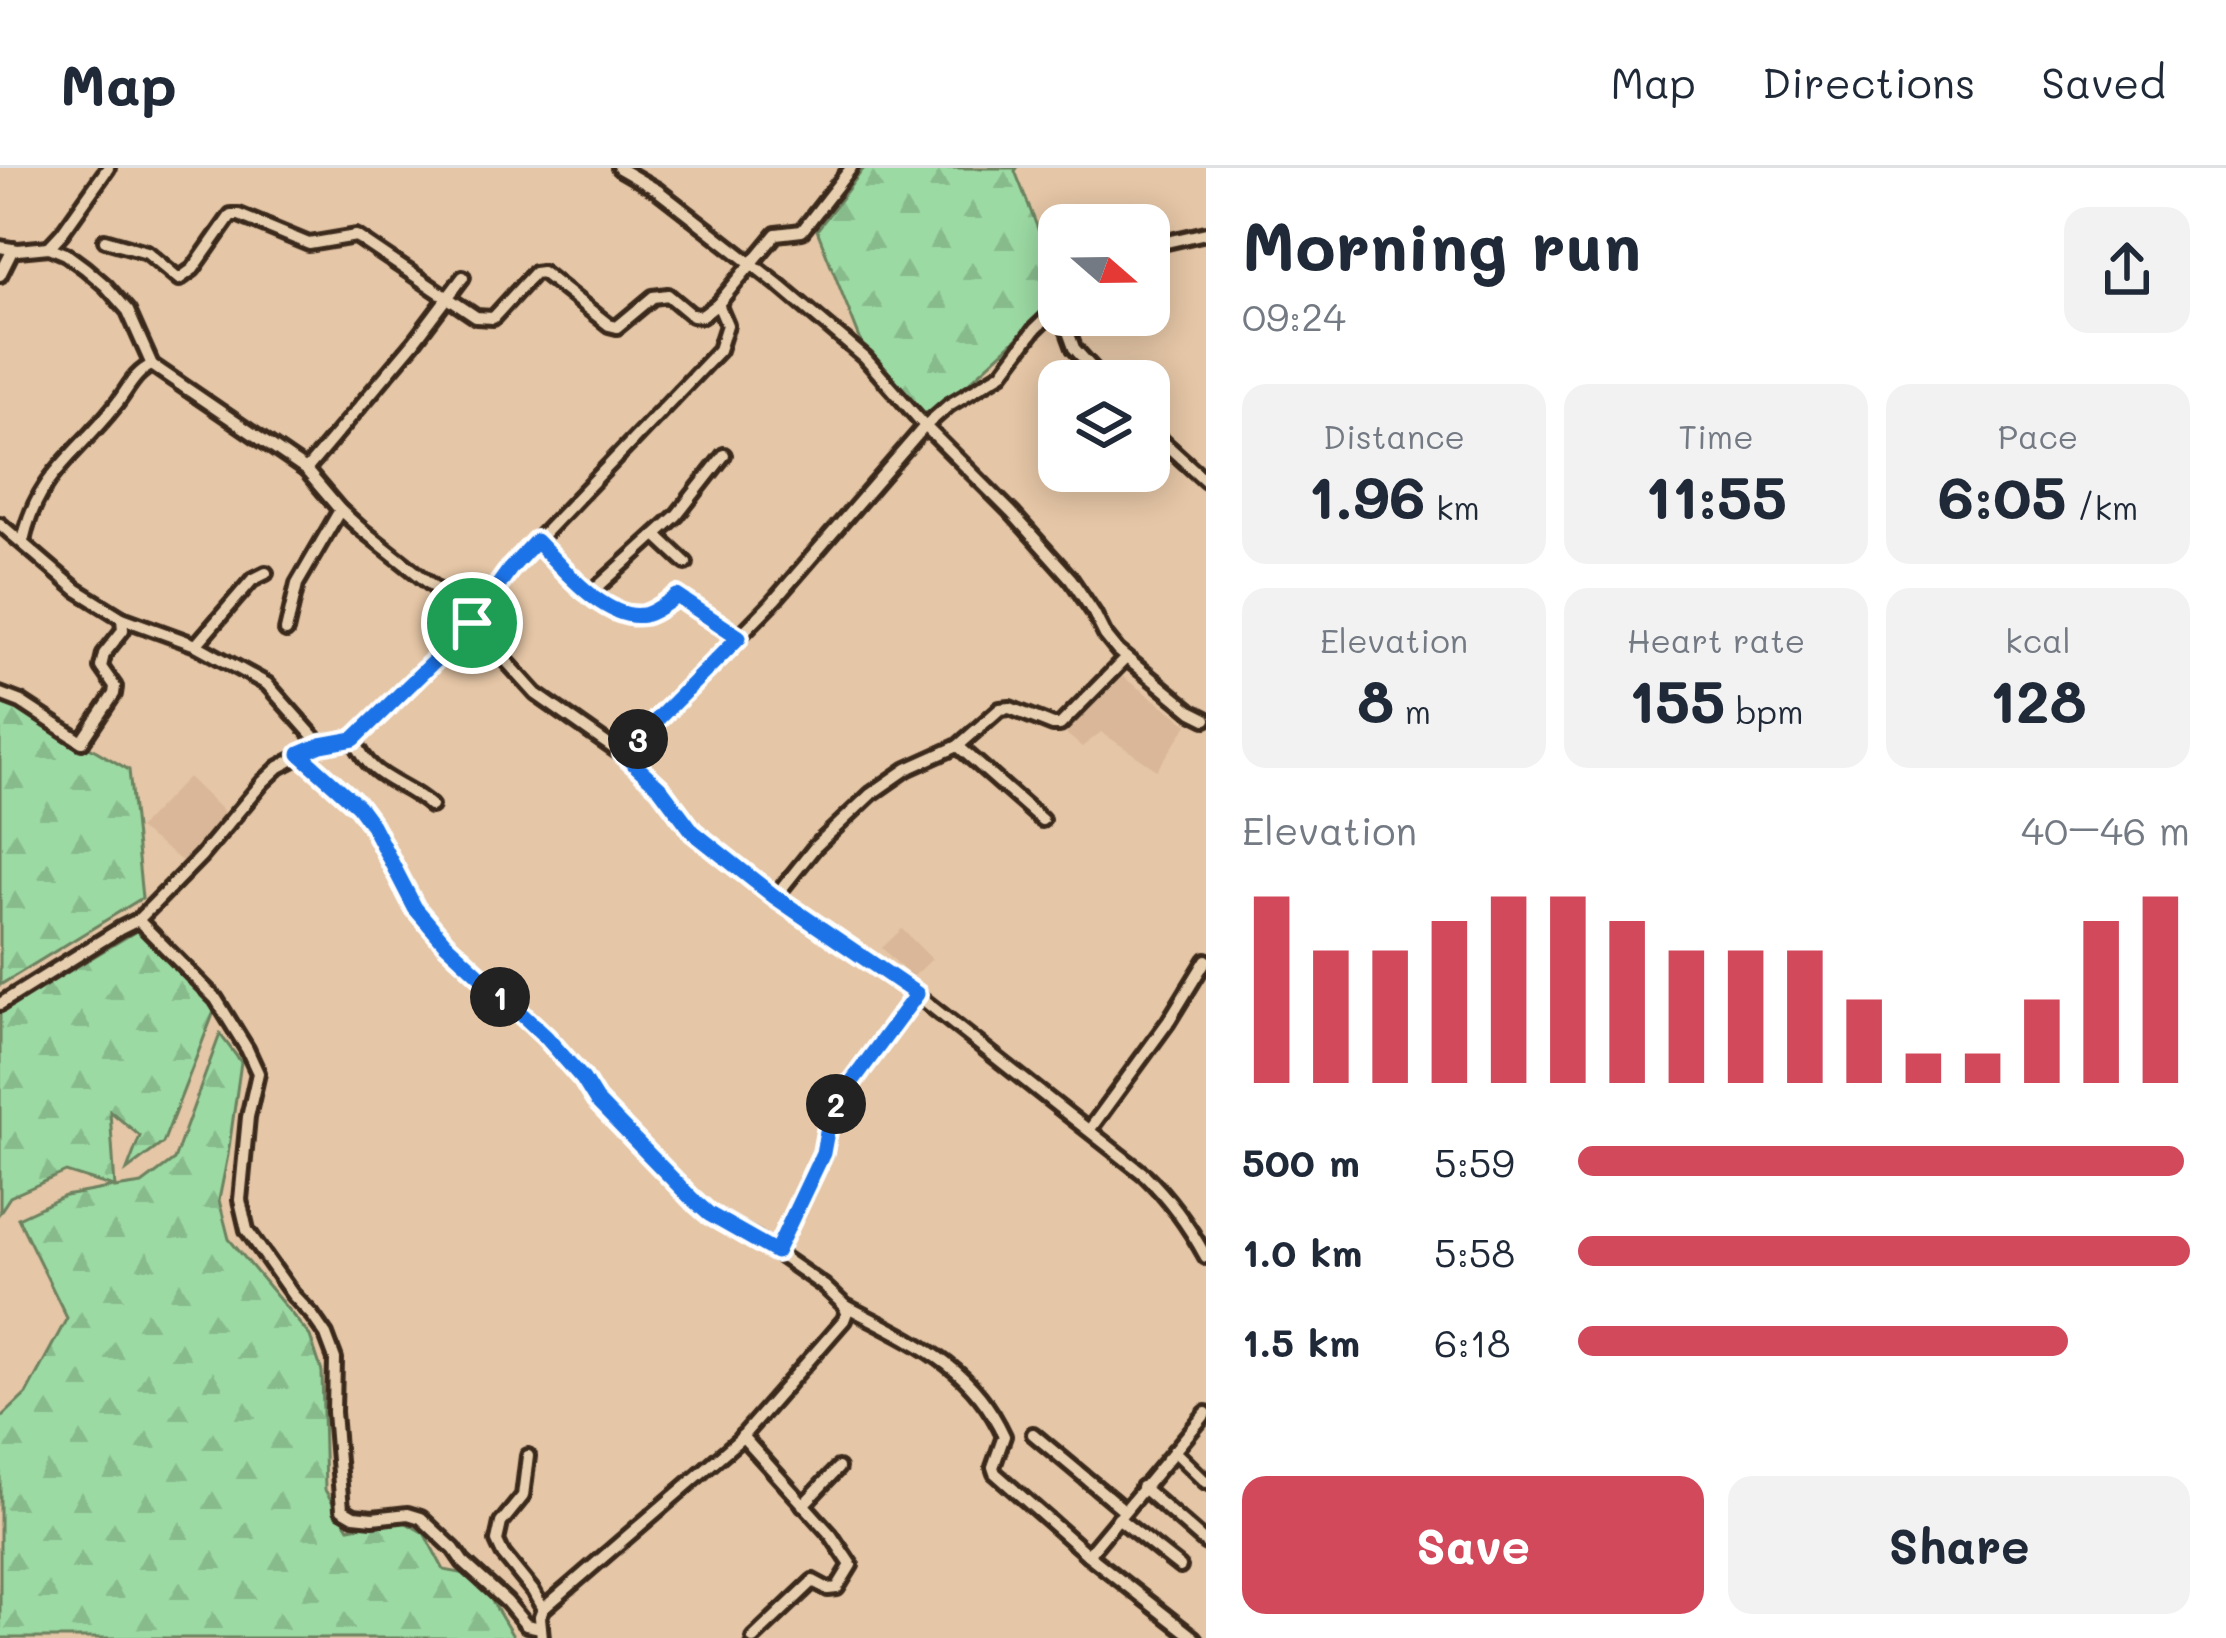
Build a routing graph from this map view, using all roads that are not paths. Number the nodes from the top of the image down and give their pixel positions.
1 (107, 168) edge
2 (619, 168) edge
3 (851, 168) edge
4 (1206, 233) edge
5 (105, 240) dead end
6 (1170, 241) edge
7 (49, 247) junction
8 (6, 248) edge
9 (751, 264) junction
10 (0, 275) edge
11 (463, 278) dead end
12 (449, 299) junction
13 (718, 304) junction
14 (1038, 326) edge
15 (152, 364) junction
16 (925, 426) junction
17 (1170, 448) edge
18 (724, 455) dead end
19 (306, 470) junction
20 (1206, 481) edge
21 (340, 510) junction
22 (0, 524) edge
23 (656, 535) junction
24 (536, 541) junction
25 (22, 542) junction
26 (686, 563) dead end
27 (266, 573) dead end
28 (590, 594) junction
29 (122, 618) junction
30 (472, 623) junction
31 (286, 631) dead end
32 (739, 637) junction
33 (196, 645) junction
34 (1126, 658) junction
35 (0, 694) edge
36 (1206, 718) edge
37 (354, 739) junction
38 (321, 745) junction
39 (958, 746) junction
40 (300, 754) junction
41 (623, 754) junction
42 (431, 806) dead end
43 (1042, 820) dead end
44 (775, 897) junction
45 (139, 920) junction
46 (1206, 960) edge
47 (917, 994) junction
48 (0, 1004) edge
49 (1090, 1129) junction
50 (776, 1252) junction
51 (1206, 1257) edge
52 (843, 1304) junction
53 (1206, 1413) edge
54 (1033, 1434) dead end
55 (742, 1436) junction
56 (1174, 1451) junction
57 (528, 1456) dead end
58 (838, 1468) dead end
59 (1206, 1482) edge
60 (1142, 1487) junction
61 (803, 1505) junction
62 (1121, 1514) junction
63 (1206, 1543) edge
64 (1088, 1555) junction
65 (1180, 1567) dead end
66 (543, 1610) junction
67 (542, 1633) edge
68 (753, 1638) edge
69 (1194, 1638) edge

1 - 7 street
2 - 9 street
3 - 9 street
4 - 6 street
5 - 12 street
7 - 8 street
7 - 15 street
8 - 10 street
9 - 13 street
9 - 16 street
11 - 12 street
12 - 13 street
12 - 19 street
13 - 24 street
14 - 16 street
15 - 19 street
15 - 25 street
16 - 32 street
16 - 34 street
17 - 20 street
18 - 23 street
19 - 21 street
21 - 30 street
21 - 31 street
22 - 25 street
23 - 26 street
23 - 28 street
24 - 28 street
24 - 30 street
25 - 29 street
27 - 33 street
28 - 32 street
29 - 33 street
29 - 35 street
30 - 37 street
30 - 41 street
32 - 41 street
33 - 38 street
34 - 36 street
34 - 39 street
37 - 38 street
37 - 42 street
38 - 40 street
39 - 43 street
39 - 44 street
40 - 45 street
40 - 50 street
41 - 44 street
44 - 47 street
45 - 48 street
45 - 67 street
46 - 49 street
47 - 49 street
47 - 50 street
49 - 51 street
50 - 52 street
52 - 55 street
52 - 64 street
53 - 56 street
54 - 62 street
55 - 61 street
55 - 66 street
56 - 59 street
56 - 60 street
57 - 66 street
58 - 61 street
60 - 62 street
60 - 63 street
61 - 68 street
62 - 64 street
62 - 65 street
64 - 69 street
66 - 67 street

